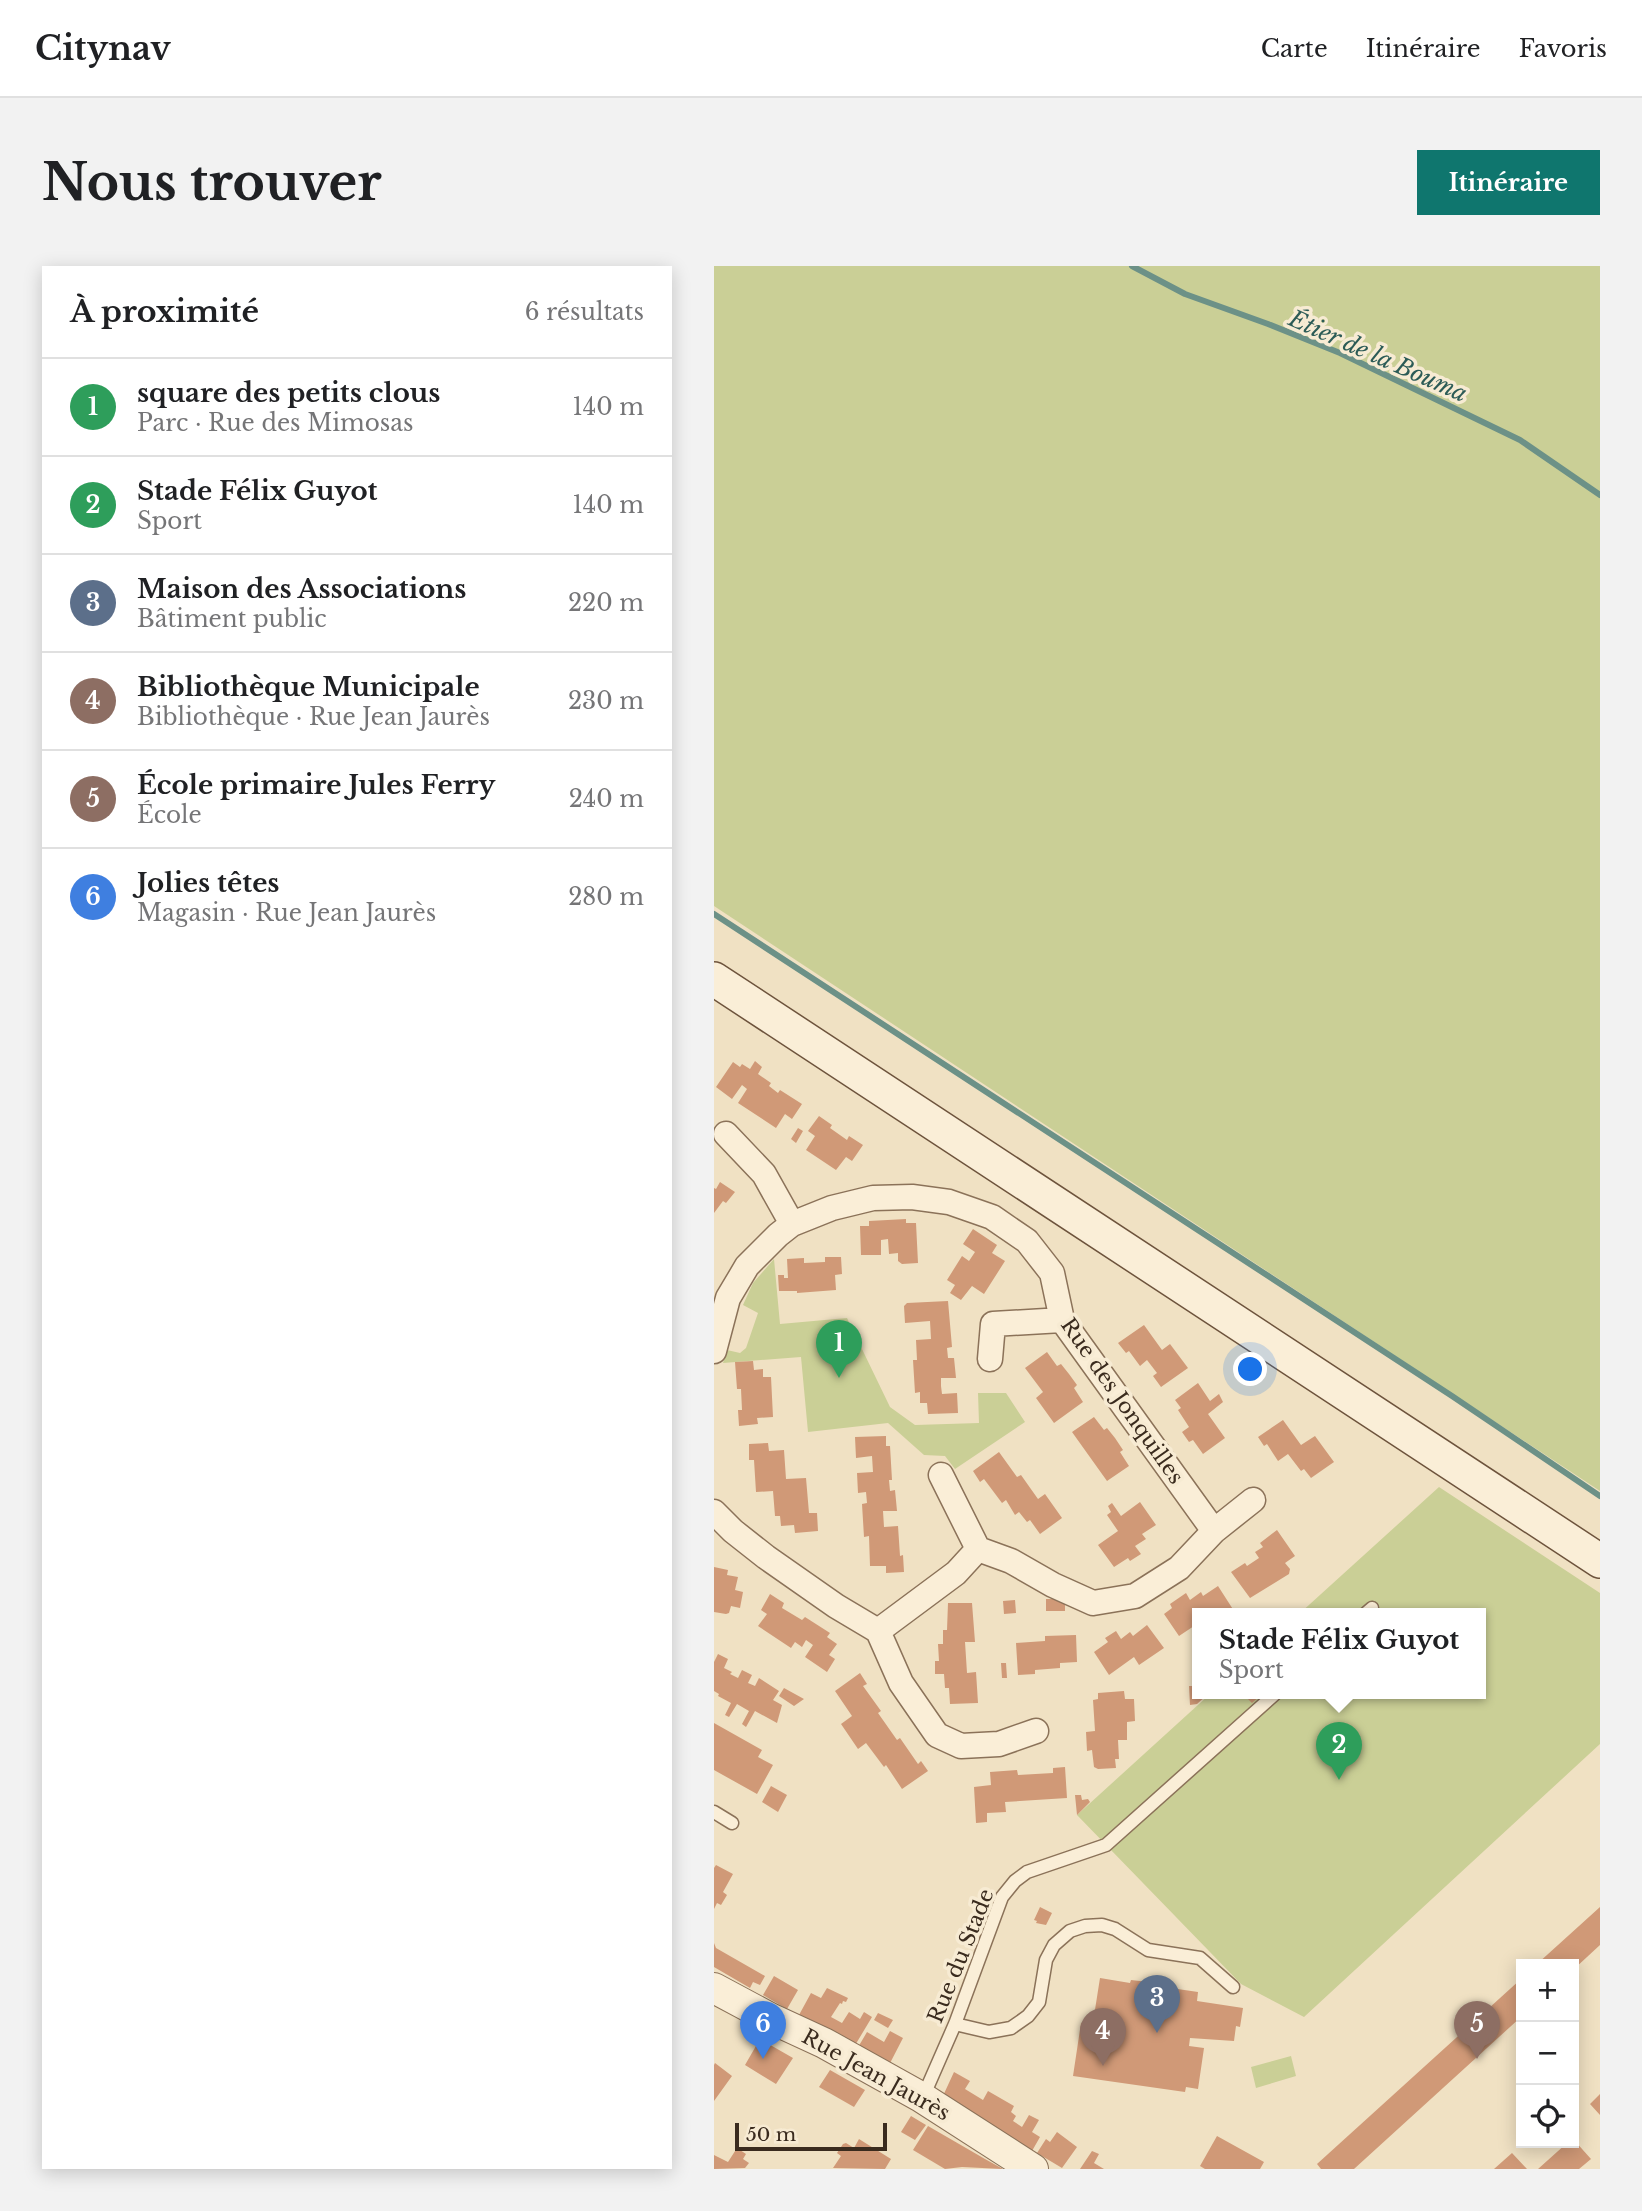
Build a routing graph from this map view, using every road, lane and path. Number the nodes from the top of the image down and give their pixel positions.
1 (714, 979) edge
2 (726, 1134) dead end
3 (792, 1224) junction
4 (721, 1293) edge
5 (1062, 1320) junction
6 (714, 1351) edge
7 (990, 1359) dead end
8 (941, 1475) dead end
9 (1253, 1500) dead end
10 (714, 1512) edge
11 (1214, 1531) junction
12 (978, 1549) junction
13 (1600, 1561) edge
14 (878, 1631) junction
15 (1269, 1699) edge
16 (1035, 1731) dead end
17 (714, 1812) edge
18 (732, 1823) dead end
19 (1233, 1987) dead end
20 (714, 1988) edge
21 (955, 2024) junction
22 (921, 2098) junction
23 (1033, 2169) edge

1 - 13 main road
2 - 3 street
3 - 4 street, Rue des Jonquilles
3 - 5 street, Rue des Jonquilles
4 - 6 street, Rue des Jonquilles
5 - 7 street
5 - 11 street, Rue des Jonquilles
8 - 12 street
9 - 11 street
10 - 14 street
11 - 12 street
12 - 14 street
14 - 16 street
15 - 21 lane, Rue du Stade
17 - 18 lane
19 - 21 lane
20 - 22 street, Rue Jean Jaurès
21 - 22 lane, Rue du Stade
22 - 23 street, Rue Jean Jaurès

